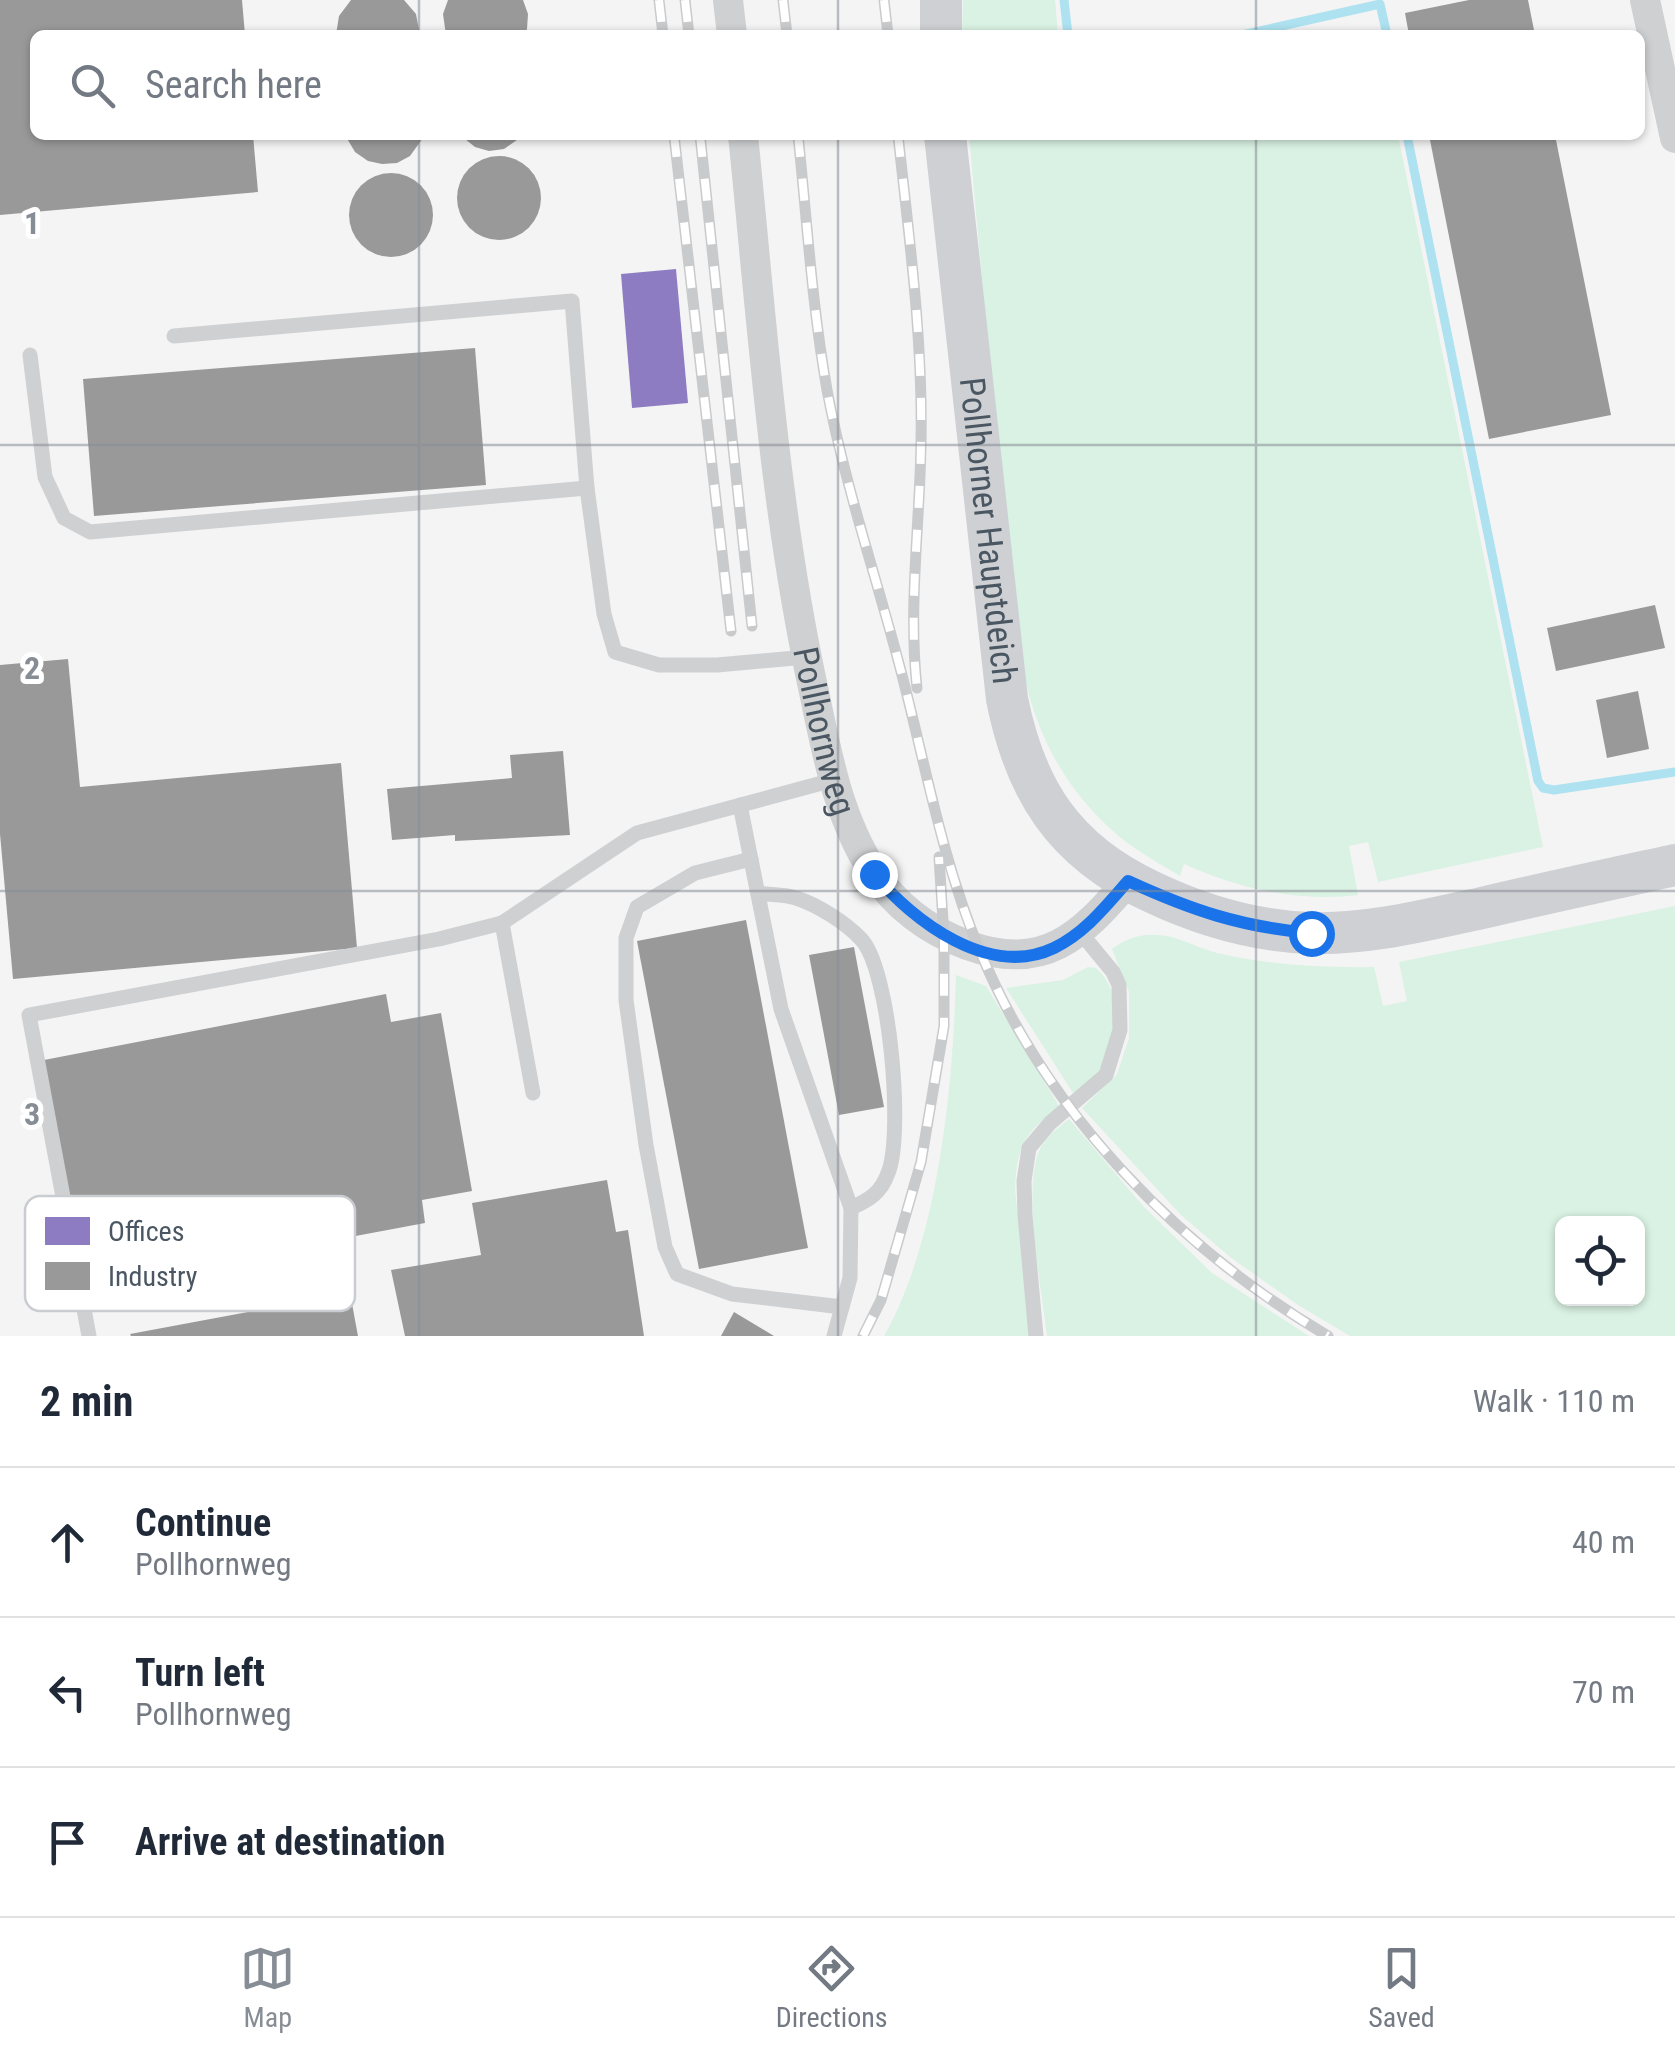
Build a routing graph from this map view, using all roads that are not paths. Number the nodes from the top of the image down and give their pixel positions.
1 (728, 0) edge
2 (941, 0) edge
3 (1646, 0) edge
4 (731, 30) edge
5 (942, 30) edge
6 (1675, 138) edge
7 (743, 140) edge
8 (946, 140) edge
9 (174, 336) dead end
10 (30, 355) dead end
11 (587, 488) junction
12 (806, 657) junction
13 (832, 780) junction
14 (740, 805) junction
15 (752, 860) junction
16 (1675, 865) edge
17 (1128, 881) junction
18 (758, 893) junction
19 (502, 923) junction
20 (1080, 932) junction
21 (533, 1093) dead end
22 (63, 1196) edge
23 (850, 1208) junction
24 (842, 1307) junction
25 (85, 1311) edge
26 (90, 1336) edge
27 (834, 1336) edge
28 (1036, 1336) edge

1 - 4 street
2 - 5 main road
3 - 6 street
7 - 12 street, Pollhornweg
8 - 17 main road, Pollhorner Hauptdeich
9 - 11 lane
10 - 11 lane
11 - 12 lane
12 - 13 street, Pollhornweg
13 - 14 lane
13 - 20 street, Pollhornweg
14 - 15 lane
14 - 19 lane
15 - 18 lane
15 - 24 lane
16 - 17 main road
17 - 20 street, Pollhornweg
18 - 23 lane
18 - 23 lane
19 - 21 lane
19 - 22 lane
20 - 28 lane
23 - 24 lane
24 - 27 lane
25 - 26 lane

